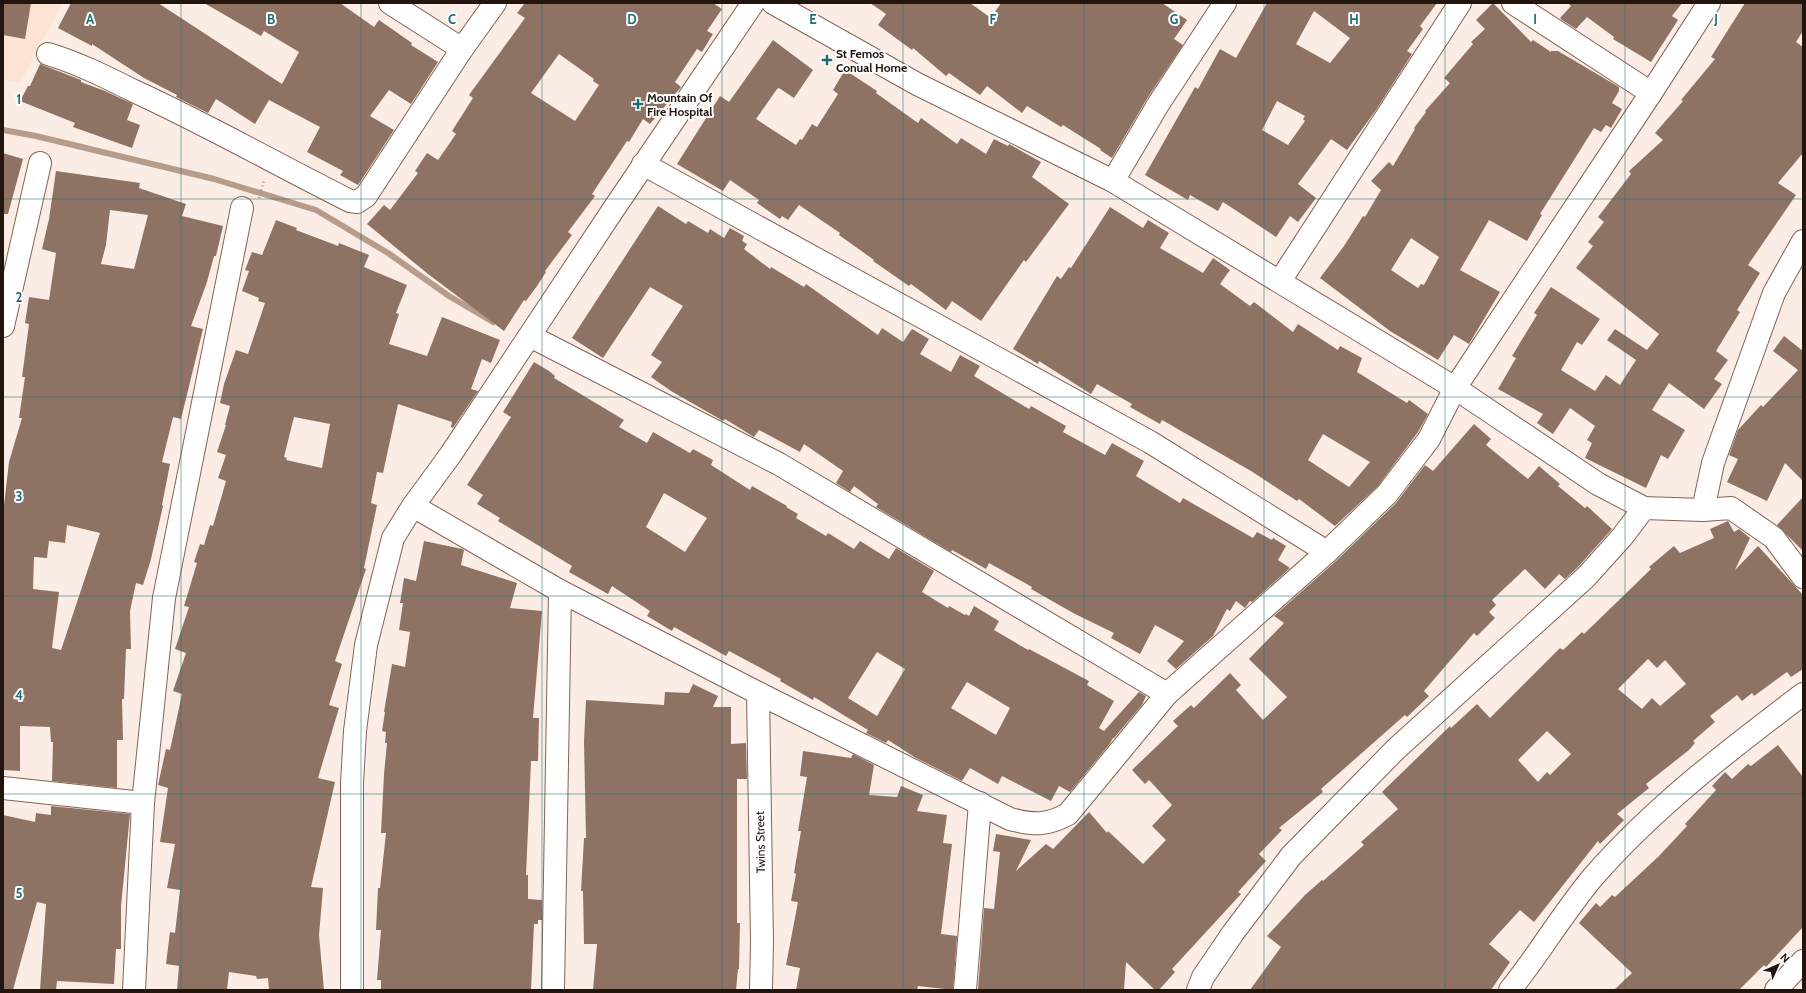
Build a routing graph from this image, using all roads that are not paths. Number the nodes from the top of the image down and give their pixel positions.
1 (390, 3) edge
2 (495, 3) edge
3 (753, 3) edge
4 (773, 3) edge
5 (1460, 3) edge
6 (1513, 3) edge
7 (1709, 3) edge
8 (1217, 6) edge
9 (462, 49) junction
10 (48, 54) dead end
11 (1652, 93) junction
12 (40, 163) dead end
13 (643, 164) junction
14 (1113, 181) junction
15 (242, 208) dead end
16 (1803, 241) edge
17 (1280, 281) junction
18 (3, 326) edge
19 (530, 336) junction
20 (1455, 388) junction
21 (413, 506) junction
22 (1644, 508) junction
23 (1703, 510) junction
24 (1327, 552) junction
25 (1803, 577) edge
26 (560, 591) junction
27 (758, 694) junction
28 (1167, 694) junction
29 (1803, 694) edge
30 (3, 788) edge
31 (143, 802) junction
32 (980, 803) junction
33 (1803, 961) edge
34 (134, 990) edge
35 (352, 990) edge
36 (553, 990) edge
37 (761, 990) edge
38 (965, 990) edge
39 (1198, 990) edge
40 (1510, 990) edge
41 (1776, 990) edge

1 - 9 street
2 - 9 street
3 - 13 street
4 - 14 street
5 - 17 street
6 - 11 street
7 - 11 street
8 - 14 street
9 - 10 street
11 - 20 street
12 - 18 street
13 - 19 street
13 - 24 street
14 - 17 street
15 - 31 street
16 - 23 street
17 - 20 street
19 - 21 street
19 - 28 street
20 - 22 street
20 - 24 street
21 - 26 street
21 - 35 street
22 - 23 street
22 - 39 street
23 - 25 street
24 - 28 street
26 - 27 street
26 - 36 street
27 - 32 street
27 - 37 street, Twins Street
28 - 32 street
29 - 40 street
30 - 31 street
31 - 34 street
32 - 38 street
33 - 41 street

